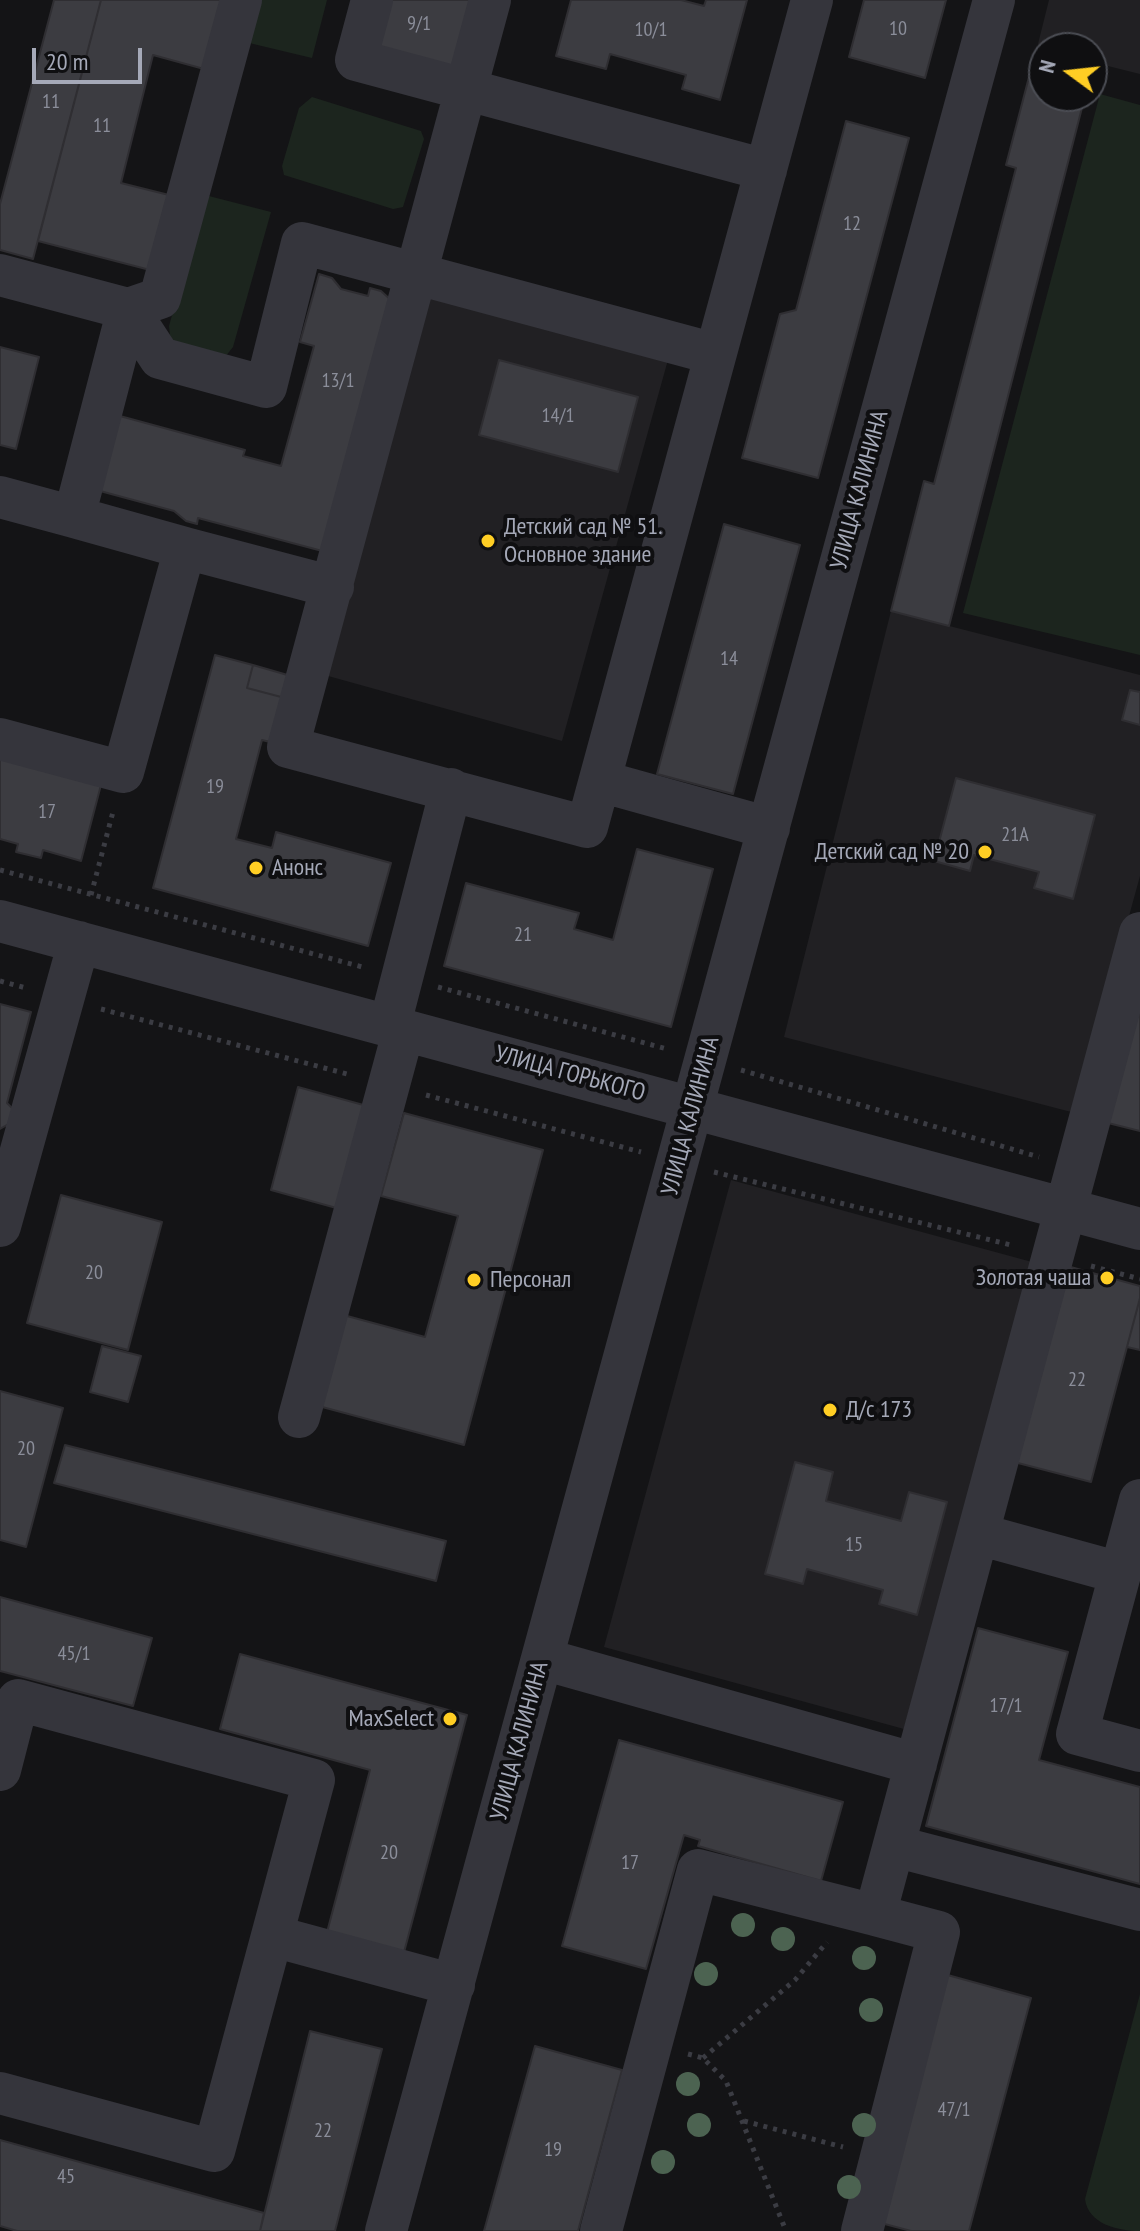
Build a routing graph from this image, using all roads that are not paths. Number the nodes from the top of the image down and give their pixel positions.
1 (241, 0) edge
2 (372, 0) edge
3 (490, 0) edge
4 (812, 0) edge
5 (994, 0) edge
6 (466, 91) junction
7 (766, 170) junction
8 (418, 273) junction
9 (0, 275) edge
10 (128, 309) junction
11 (715, 354) junction
12 (0, 497) edge
13 (74, 517) junction
14 (185, 548) junction
15 (333, 587) junction
16 (0, 739) edge
17 (600, 781) junction
18 (451, 789) junction
19 (769, 828) junction
20 (0, 921) edge
21 (1140, 933) edge
22 (79, 942) junction
23 (397, 1026) junction
24 (693, 1106) junction
25 (1065, 1210) junction
26 (0, 1226) edge
27 (1140, 1229) edge
28 (299, 1417) dead end
29 (1140, 1500) edge
30 (978, 1534) junction
31 (1120, 1573) junction
32 (543, 1659) junction
33 (1140, 1751) edge
34 (916, 1764) junction
35 (0, 1770) edge
36 (894, 1846) junction
37 (1140, 1910) edge
38 (860, 1911) junction
39 (273, 1936) junction
40 (454, 1985) junction
41 (0, 2093) edge
42 (386, 2231) edge
43 (601, 2231) edge
44 (862, 2231) edge

1 - 10 street
2 - 6 street
3 - 6 street
4 - 7 street
5 - 19 street, УЛИЦА КАЛИНИНА
6 - 7 street
6 - 8 street
7 - 11 street
8 - 10 street
8 - 11 street
8 - 15 street
9 - 10 street
10 - 13 street
11 - 17 street
12 - 13 street
13 - 14 street
14 - 15 street
14 - 16 street
15 - 18 street
17 - 18 street
17 - 19 street
18 - 23 street
19 - 24 street, УЛИЦА КАЛИНИНА
20 - 22 street, УЛИЦА ГОРЬКОГО
21 - 25 street
22 - 23 street, УЛИЦА ГОРЬКОГО
22 - 26 street
23 - 24 street, УЛИЦА ГОРЬКОГО
23 - 28 street
24 - 25 street, УЛИЦА ГОРЬКОГО
24 - 32 street, УЛИЦА КАЛИНИНА
25 - 27 street, УЛИЦА ГОРЬКОГО
25 - 30 street
29 - 31 street
30 - 31 street
30 - 34 street
31 - 33 street
32 - 34 street
32 - 40 street, УЛИЦА КАЛИНИНА
34 - 36 street
35 - 39 street
36 - 37 street
36 - 38 street
38 - 43 street
38 - 44 street
39 - 40 street
39 - 41 street
40 - 42 street, УЛИЦА КАЛИНИНА

